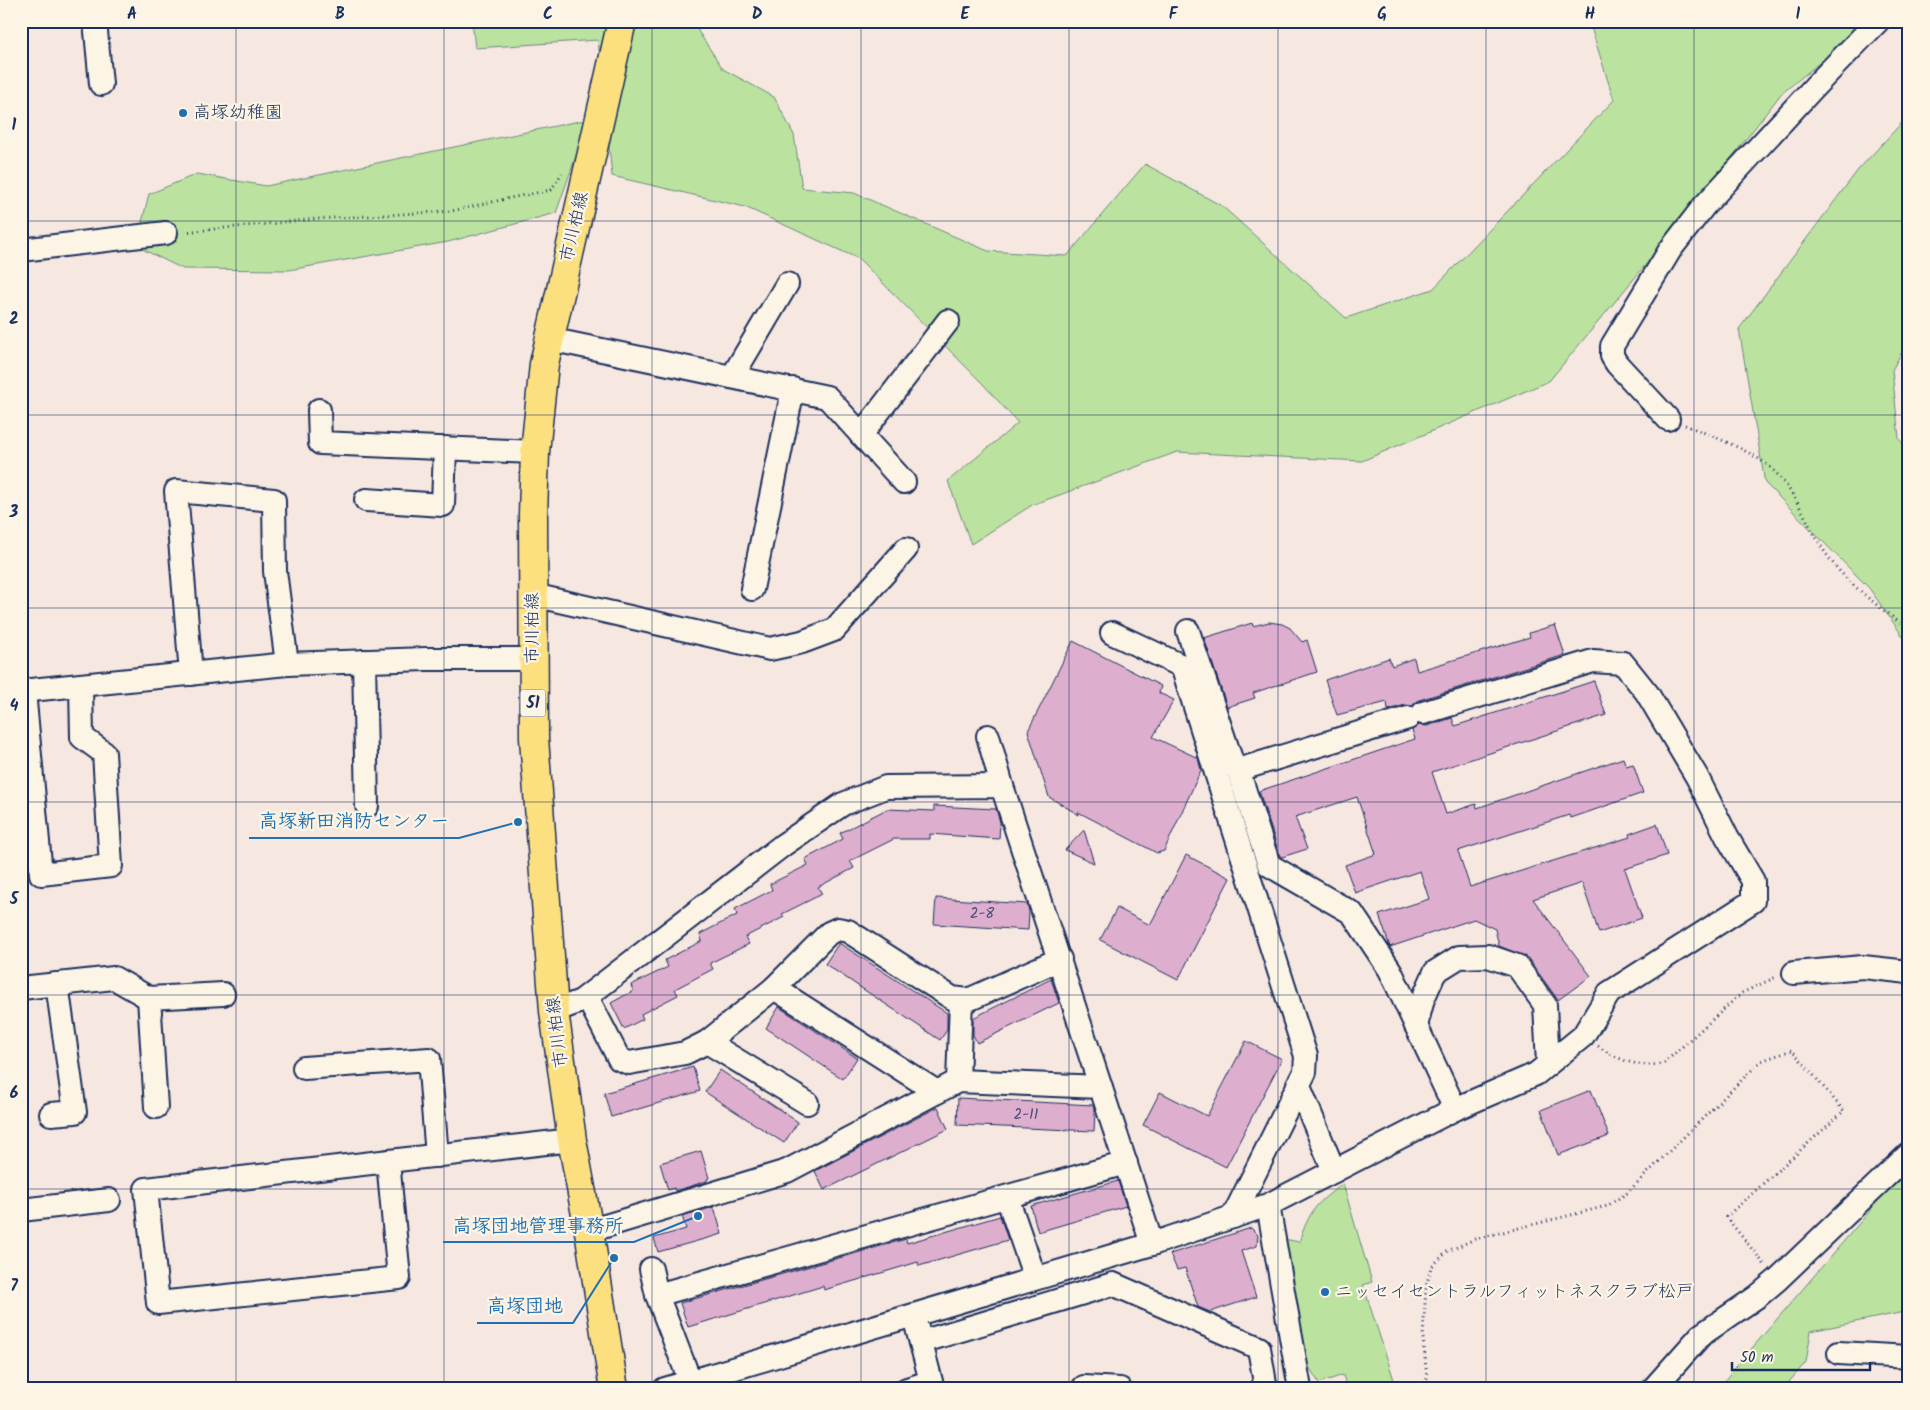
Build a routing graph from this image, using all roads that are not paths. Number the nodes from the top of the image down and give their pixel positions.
1 (95, 21) edge
2 (622, 21) edge
3 (1878, 21) edge
4 (101, 84) dead end
5 (166, 233) road end
6 (21, 250) edge
7 (786, 284) dead end
8 (948, 321) dead end
9 (549, 339) junction
10 (732, 377) junction
11 (793, 389) junction
12 (319, 410) dead end
13 (1668, 419) road end
14 (861, 435) junction
15 (445, 448) junction
16 (535, 452) junction
17 (904, 482) dead end
18 (366, 500) dead end
19 (906, 549) dead end
20 (752, 589) dead end
21 (532, 595) junction
22 (1188, 632) dead end
23 (1112, 633) dead end
24 (532, 659) junction
25 (364, 661) junction
26 (287, 664) junction
27 (191, 674) junction
28 (81, 686) junction
29 (23, 691) edge
30 (988, 736) dead end
31 (1238, 770) junction
32 (1002, 786) junction
33 (367, 806) dead end
34 (1060, 959) junction
35 (1909, 972) edge
36 (1794, 973) road end
37 (58, 984) junction
38 (21, 988) edge
39 (774, 988) junction
40 (223, 994) dead end
41 (587, 997) junction
42 (149, 998) junction
43 (962, 1000) junction
44 (554, 1011) junction
45 (1416, 1026) junction
46 (707, 1042) junction
47 (1548, 1064) junction
48 (304, 1068) dead end
49 (958, 1081) junction
50 (1298, 1084) junction
51 (1101, 1087) junction
52 (937, 1092) junction
53 (807, 1103) dead end
54 (156, 1107) dead end
55 (1455, 1109) junction
56 (51, 1114) dead end
57 (572, 1140) junction
58 (1909, 1154) edge
59 (437, 1156) junction
60 (388, 1161) junction
61 (1126, 1163) junction
62 (1334, 1172) junction
63 (1007, 1197) junction
64 (109, 1200) dead end
65 (1268, 1205) junction
66 (21, 1210) edge
67 (1233, 1217) junction
68 (589, 1231) junction
69 (1152, 1244) junction
70 (651, 1269) dead end
71 (1035, 1278) junction
72 (656, 1295) junction
73 (914, 1315) junction
74 (920, 1342) junction
75 (1838, 1353) dead end
76 (1909, 1357) edge
77 (690, 1382) junction
78 (932, 1385) edge
79 (614, 1389) edge
80 (665, 1389) edge
81 (907, 1389) edge
82 (1084, 1389) edge
83 (1120, 1389) edge
84 (1266, 1389) edge
85 (1300, 1389) edge
86 (1653, 1389) edge

1 - 4 street
2 - 9 main road, 市川柏線 / 51
3 - 13 street
5 - 6 street
7 - 10 street
8 - 14 street
9 - 10 street
9 - 16 main road, 市川柏線 / 51
10 - 11 street
11 - 14 street
11 - 20 street
12 - 15 street
14 - 17 street
15 - 16 street
15 - 18 street
16 - 21 main road, 市川柏線 / 51
19 - 21 street
21 - 24 main road, 市川柏線 / 51
22 - 31 street
23 - 50 street
24 - 25 street
24 - 44 main road, 市川柏線 / 51
25 - 26 street
25 - 33 street
26 - 27 street
26 - 27 street
27 - 28 street
28 - 29 street
28 - 29 street
30 - 32 street
31 - 45 street
31 - 47 street
32 - 34 street
32 - 41 street
34 - 43 street
34 - 51 street
35 - 36 street
37 - 38 street
37 - 42 street
37 - 56 street
39 - 43 street
39 - 46 street
39 - 52 street
40 - 42 street
41 - 44 street
41 - 46 street
42 - 54 street
43 - 49 street
44 - 57 main road, 市川柏線 / 51
45 - 47 street
45 - 55 street
46 - 53 street
47 - 55 street
48 - 59 street
49 - 51 street
49 - 52 street
50 - 62 street
50 - 67 street
51 - 61 street
52 - 68 street
55 - 62 street
57 - 59 street
57 - 68 main road, 市川柏線 / 51
58 - 86 street
59 - 60 street
60 - 60 street
61 - 63 street
61 - 69 street
62 - 65 street
63 - 71 street
63 - 72 street
64 - 66 street
65 - 67 street
65 - 85 street
67 - 69 street
68 - 79 main road, 市川柏線 / 51
69 - 71 street
70 - 72 street
71 - 73 street
72 - 77 street
73 - 74 street
73 - 77 street
74 - 78 street
74 - 84 street
75 - 76 street
77 - 80 street
78 - 81 street
82 - 83 street

